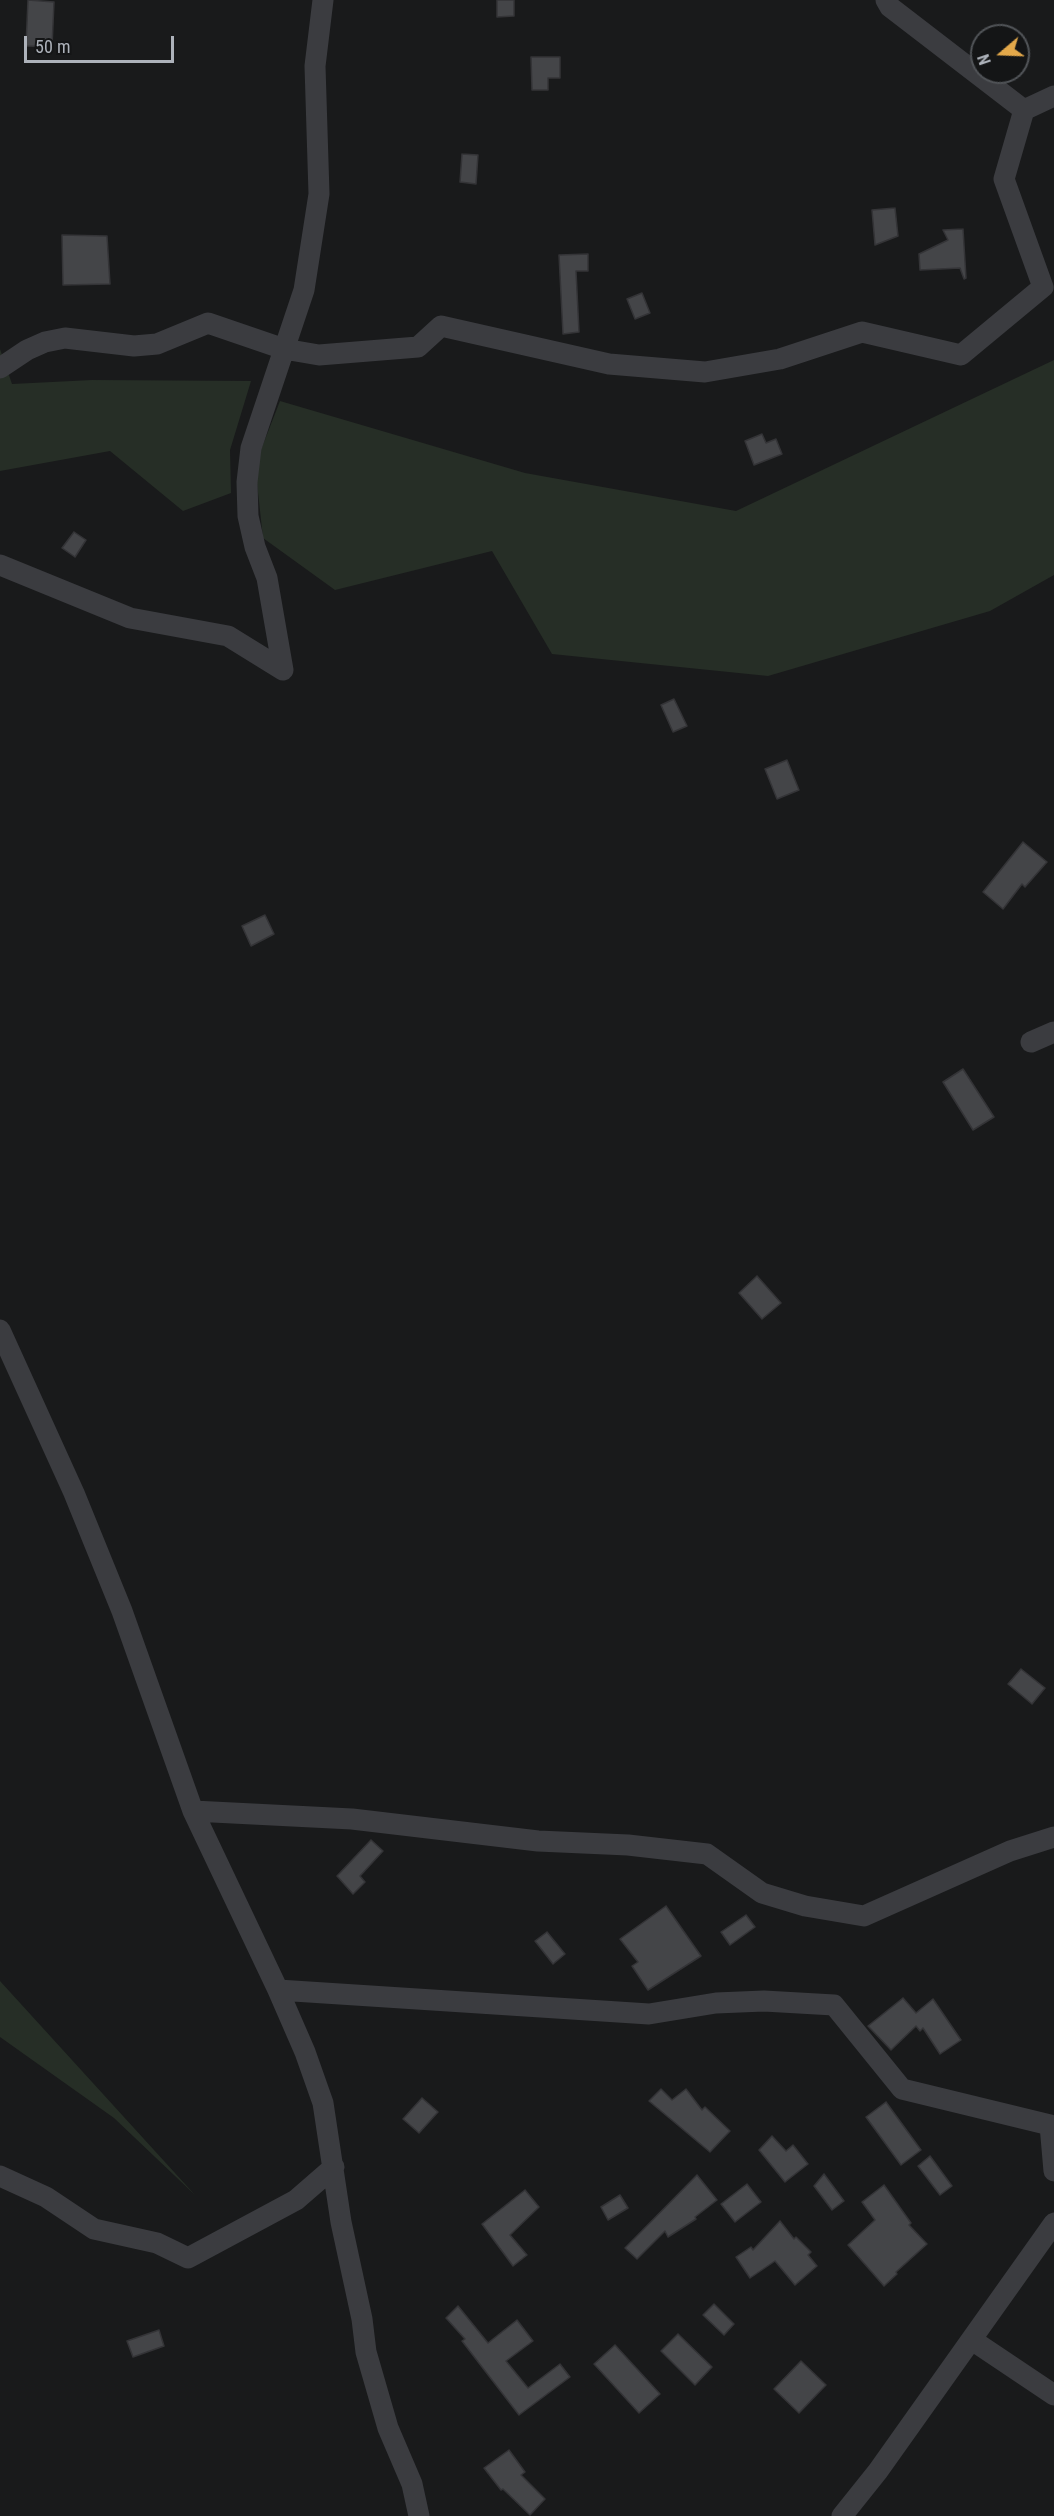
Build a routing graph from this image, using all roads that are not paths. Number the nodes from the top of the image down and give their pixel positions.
1 (322, 0) edge
2 (886, 0) edge
3 (1054, 96) edge
4 (1024, 110) junction
5 (284, 349) junction
6 (0, 368) edge
7 (0, 565) edge
8 (1054, 1032) edge
9 (1031, 1042) dead end
10 (0, 1330) edge
11 (193, 1811) junction
12 (1054, 1837) edge
13 (278, 1990) junction
14 (334, 2167) junction
15 (1054, 2171) edge
16 (0, 2176) edge
17 (1054, 2223) edge
18 (972, 2340) junction
19 (1054, 2395) edge
20 (419, 2516) edge
21 (842, 2516) edge

1 - 5 street
2 - 4 street
3 - 4 street
4 - 5 street
5 - 6 street
5 - 7 street
8 - 9 street
10 - 11 street
11 - 12 street
11 - 13 street
13 - 14 street
13 - 15 street
14 - 16 street
14 - 20 street
17 - 18 street
18 - 19 street
18 - 21 street

